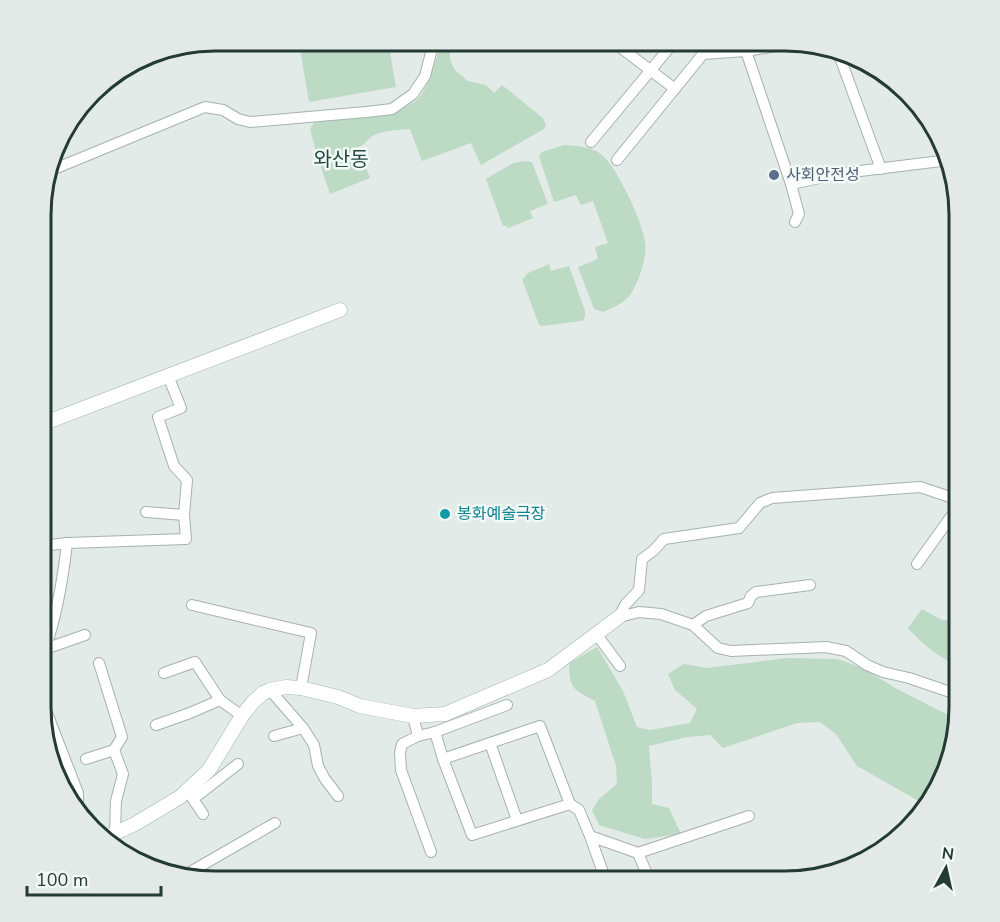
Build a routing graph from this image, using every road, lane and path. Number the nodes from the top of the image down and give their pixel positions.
1 (431, 51) edge
2 (625, 51) edge
3 (667, 51) edge
4 (710, 51) edge
5 (722, 51) edge
6 (749, 51) edge
7 (712, 53) junction
8 (841, 61) edge
9 (651, 70) junction
10 (675, 89) junction
11 (591, 142) dead end
12 (617, 160) dead end
13 (940, 161) edge
14 (58, 167) edge
15 (881, 169) junction
16 (791, 184) junction
17 (795, 222) dead end
18 (340, 310) dead end
19 (168, 376) junction
20 (51, 421) edge
21 (949, 496) edge
22 (146, 512) dead end
23 (184, 515) junction
24 (949, 524) edge
25 (67, 543) junction
26 (51, 545) edge
27 (917, 564) dead end
28 (810, 585) dead end
29 (192, 605) dead end
30 (619, 617) junction
31 (693, 625) junction
32 (51, 630) edge
33 (597, 634) junction
34 (85, 635) dead end
35 (51, 647) edge
36 (99, 663) dead end
37 (620, 666) dead end
38 (164, 673) dead end
39 (301, 688) junction
40 (270, 690) junction
41 (949, 691) edge
42 (220, 700) junction
43 (507, 705) dead end
44 (242, 716) junction
45 (412, 716) junction
46 (156, 725) dead end
47 (303, 728) junction
48 (435, 732) junction
49 (54, 736) edge
50 (274, 736) dead end
51 (418, 736) junction
52 (490, 743) junction
53 (114, 750) junction
54 (86, 759) dead end
55 (443, 759) junction
56 (238, 764) dead end
57 (190, 794) junction
58 (78, 796) edge
59 (338, 796) dead end
60 (570, 804) junction
61 (203, 814) dead end
62 (749, 816) dead end
63 (517, 820) junction
64 (275, 823) dead end
65 (111, 833) edge
66 (112, 835) edge
67 (590, 836) junction
68 (431, 852) dead end
69 (638, 853) junction
70 (193, 869) edge
71 (602, 871) edge
72 (646, 871) edge

1 - 14 street
2 - 9 street
3 - 9 street
4 - 7 street
5 - 7 street
6 - 16 street
7 - 10 street
8 - 15 street
9 - 10 street
9 - 11 street
10 - 12 street
13 - 15 street
15 - 16 street
16 - 17 street
18 - 19 street
19 - 20 street
19 - 23 street
21 - 30 street
22 - 23 street
23 - 25 street
24 - 27 street
25 - 26 street
25 - 32 street
28 - 31 street
29 - 39 street
30 - 31 street
30 - 33 street
31 - 41 street
33 - 37 street
33 - 45 street
34 - 35 street
36 - 53 street
38 - 42 street
39 - 40 street
39 - 45 street
40 - 44 street
40 - 47 street
42 - 44 street
42 - 46 street
43 - 48 street
44 - 57 street
45 - 51 street
47 - 50 street
47 - 59 street
48 - 51 street
48 - 55 street
49 - 58 street
51 - 68 street
52 - 55 street
52 - 60 street
52 - 63 street
53 - 54 street
53 - 65 street
55 - 63 street
56 - 57 street
57 - 61 street
57 - 66 street
60 - 63 street
60 - 67 street
62 - 69 street
64 - 70 street
67 - 69 street
67 - 71 street
69 - 72 street

